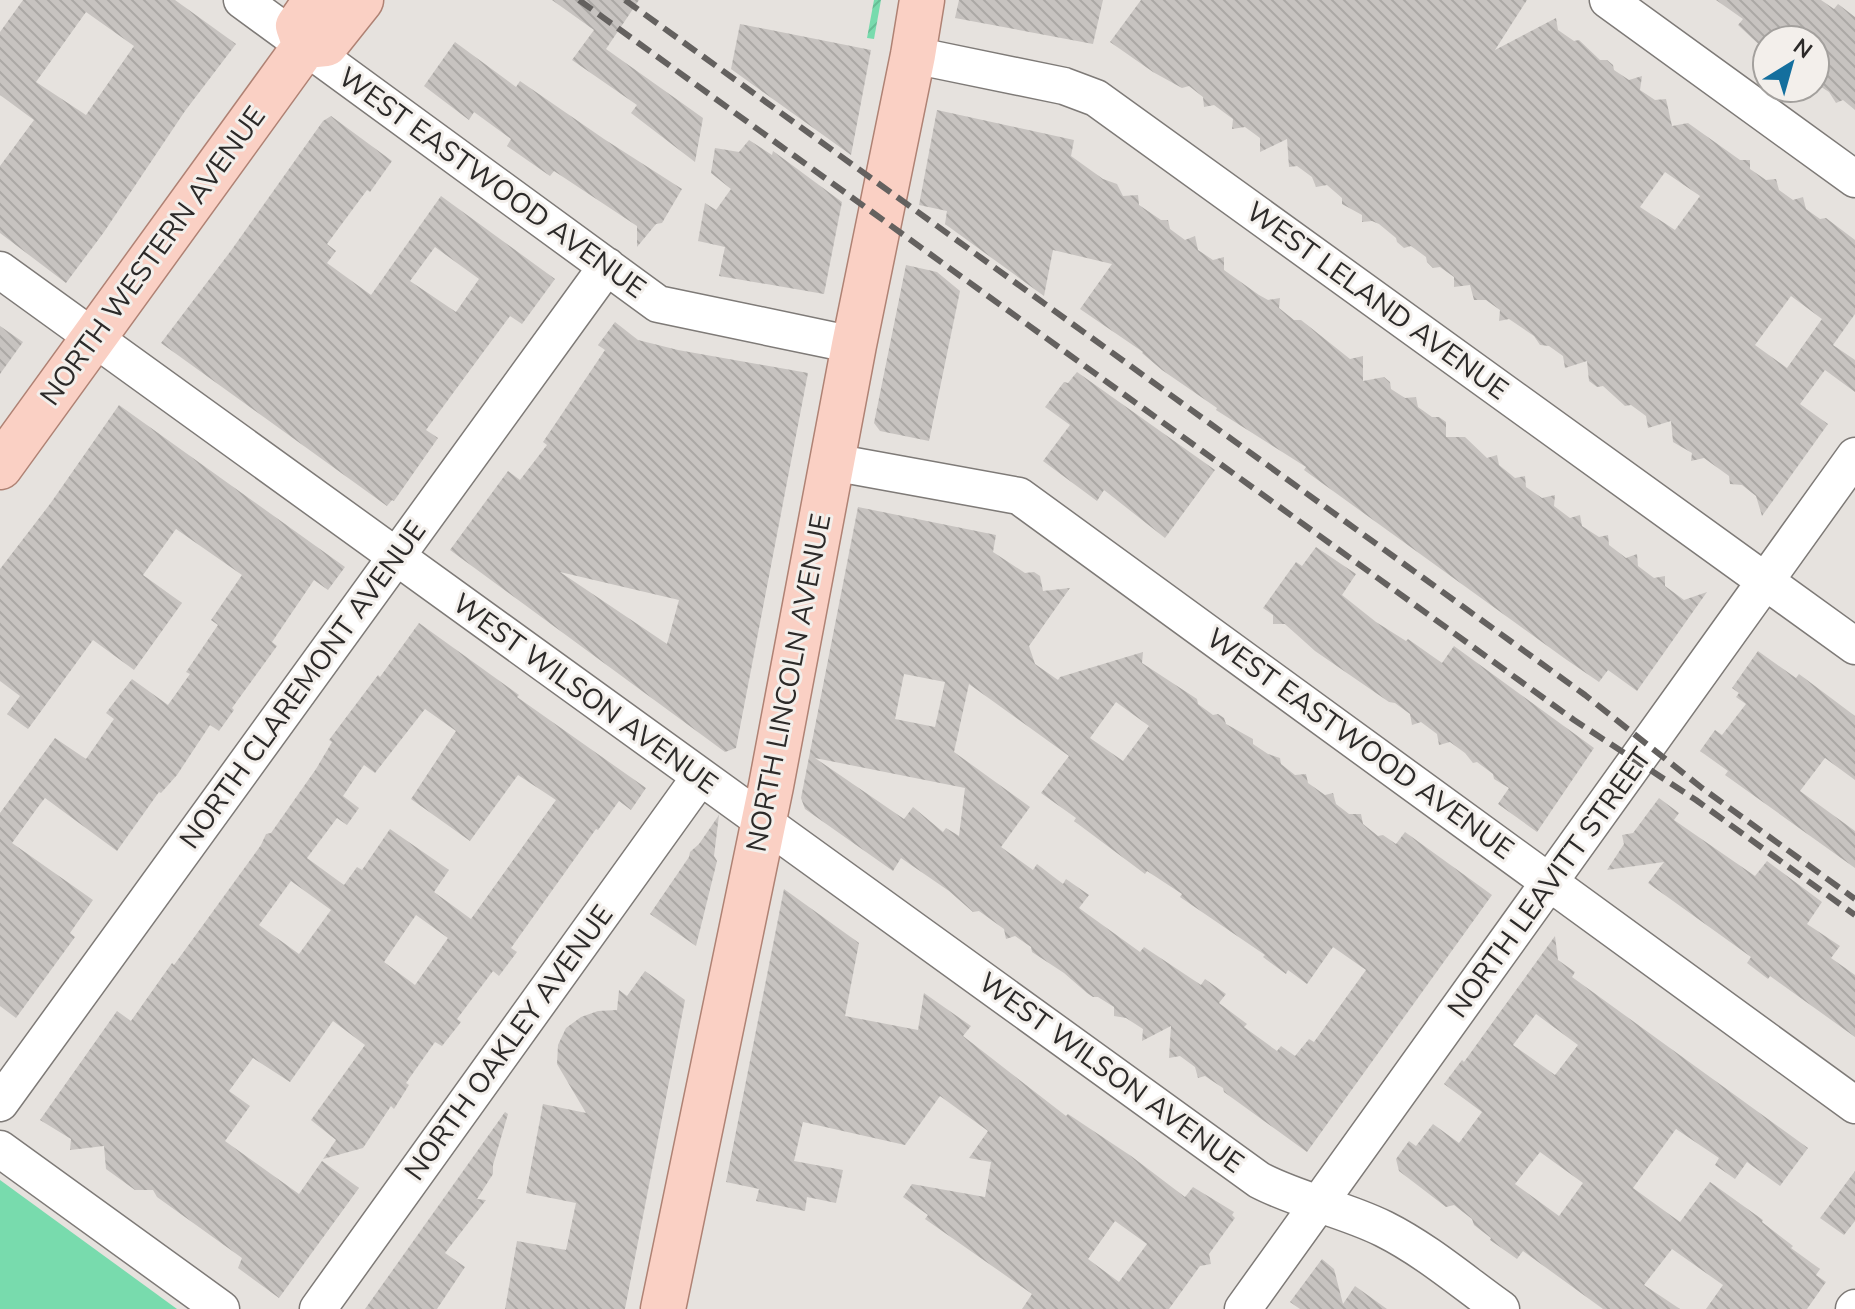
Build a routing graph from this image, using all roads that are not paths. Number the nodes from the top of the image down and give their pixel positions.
1 (242, 0) edge
2 (316, 0) edge
3 (361, 0) edge
4 (922, 0) edge
5 (1608, 0) edge
6 (305, 46) junction
7 (913, 55) junction
8 (1855, 179) edge
9 (607, 266) junction
10 (0, 270) edge
11 (93, 338) junction
12 (854, 345) junction
13 (1855, 456) edge
14 (832, 462) junction
15 (0, 467) edge
16 (396, 557) junction
17 (1765, 581) junction
18 (1855, 646) edge
19 (700, 777) junction
20 (763, 822) junction
21 (1550, 882) junction
22 (0, 1103) edge
23 (1855, 1105) edge
24 (0, 1149) edge
25 (1319, 1204) junction
26 (221, 1309) edge
27 (318, 1309) edge
28 (663, 1309) edge
29 (1243, 1309) edge
30 (1501, 1309) edge

1 - 6 street, WEST EASTWOOD AVENUE
2 - 6 main road
3 - 6 main road, NORTH WESTERN AVENUE
4 - 7 main road
5 - 8 street
6 - 9 street, WEST EASTWOOD AVENUE
6 - 11 main road, NORTH WESTERN AVENUE
7 - 12 main road, NORTH LINCOLN AVENUE
7 - 17 street, WEST LELAND AVENUE
9 - 12 street, WEST EASTWOOD AVENUE
9 - 16 street, NORTH CLAREMONT AVENUE
10 - 11 street, WEST WILSON AVENUE
11 - 15 main road, NORTH WESTERN AVENUE
11 - 16 street, WEST WILSON AVENUE
12 - 14 main road, NORTH LINCOLN AVENUE
13 - 17 street, NORTH LEAVITT STREET
14 - 20 main road, NORTH LINCOLN AVENUE
14 - 21 street, WEST EASTWOOD AVENUE
16 - 19 street, WEST WILSON AVENUE
16 - 22 street, NORTH CLAREMONT AVENUE
17 - 18 street, WEST LELAND AVENUE
17 - 21 street, NORTH LEAVITT STREET
19 - 20 street, WEST WILSON AVENUE
19 - 27 street, NORTH OAKLEY AVENUE
20 - 25 street, WEST WILSON AVENUE
20 - 28 main road, NORTH LINCOLN AVENUE
21 - 23 street, WEST EASTWOOD AVENUE
21 - 25 street, NORTH LEAVITT STREET
24 - 26 street
25 - 29 street, NORTH LEAVITT STREET
25 - 30 street, WEST WILSON AVENUE

